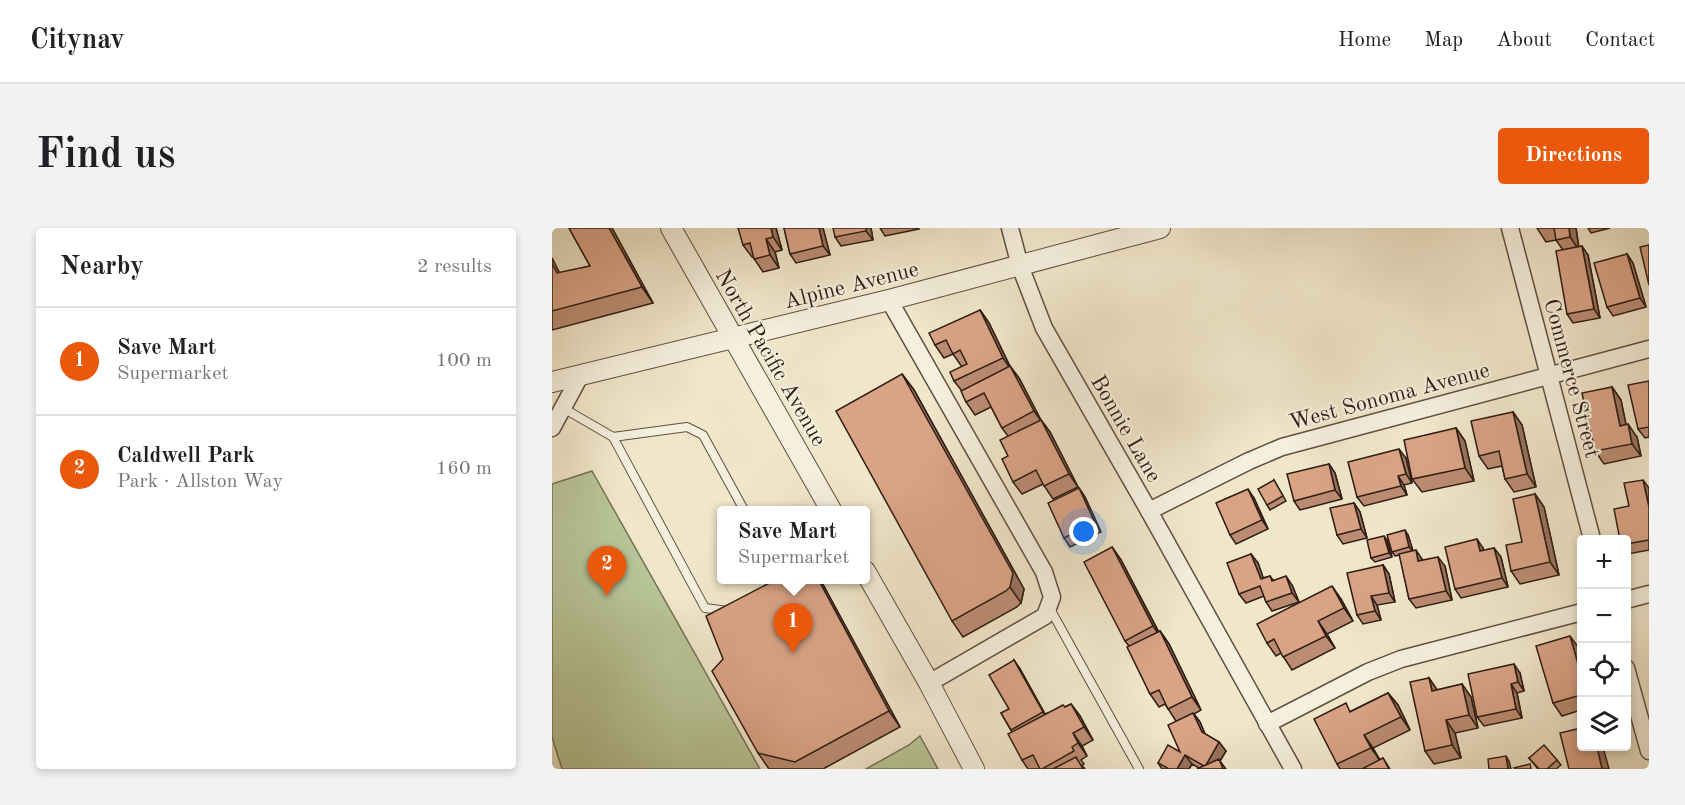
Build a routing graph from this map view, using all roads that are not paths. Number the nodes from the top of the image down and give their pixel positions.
1 (671, 228) edge
2 (1010, 228) edge
3 (1160, 228) edge
4 (1510, 228) edge
5 (1020, 266) junction
6 (889, 300) junction
7 (734, 339) junction
8 (1649, 349) edge
9 (1550, 375) junction
10 (580, 376) junction
11 (553, 380) edge
12 (563, 408) junction
13 (552, 428) edge
14 (613, 438) junction
15 (742, 506) edge
16 (829, 506) edge
17 (1149, 511) junction
18 (1591, 535) edge
19 (870, 580) edge
20 (1649, 594) edge
21 (1631, 599) edge
22 (1048, 605) junction
23 (739, 606) edge
24 (1577, 613) edge
25 (929, 683) junction
26 (1631, 686) edge
27 (1267, 724) junction
28 (1649, 751) edge
29 (974, 769) edge
30 (1139, 769) edge
31 (1293, 769) edge

1 - 7 street, North Pacific Avenue
2 - 5 street, Bonnie Lane
3 - 5 street, Alpine Avenue
4 - 9 street, Commerce Street
5 - 6 street, Alpine Avenue
5 - 17 street, Bonnie Lane
6 - 7 street, Alpine Avenue
6 - 22 street
7 - 10 street, Alpine Avenue
7 - 16 street, North Pacific Avenue
8 - 9 street, West Sonoma Avenue
9 - 17 street, West Sonoma Avenue
9 - 18 street, Commerce Street
10 - 11 street, Alpine Avenue
10 - 12 street
12 - 13 street
12 - 14 lane
14 - 15 lane
14 - 23 lane
17 - 27 street, Bonnie Lane
19 - 25 street
20 - 21 street
22 - 25 street
22 - 30 lane
24 - 27 street
25 - 29 street
26 - 28 street
27 - 31 street, Bonnie Lane

